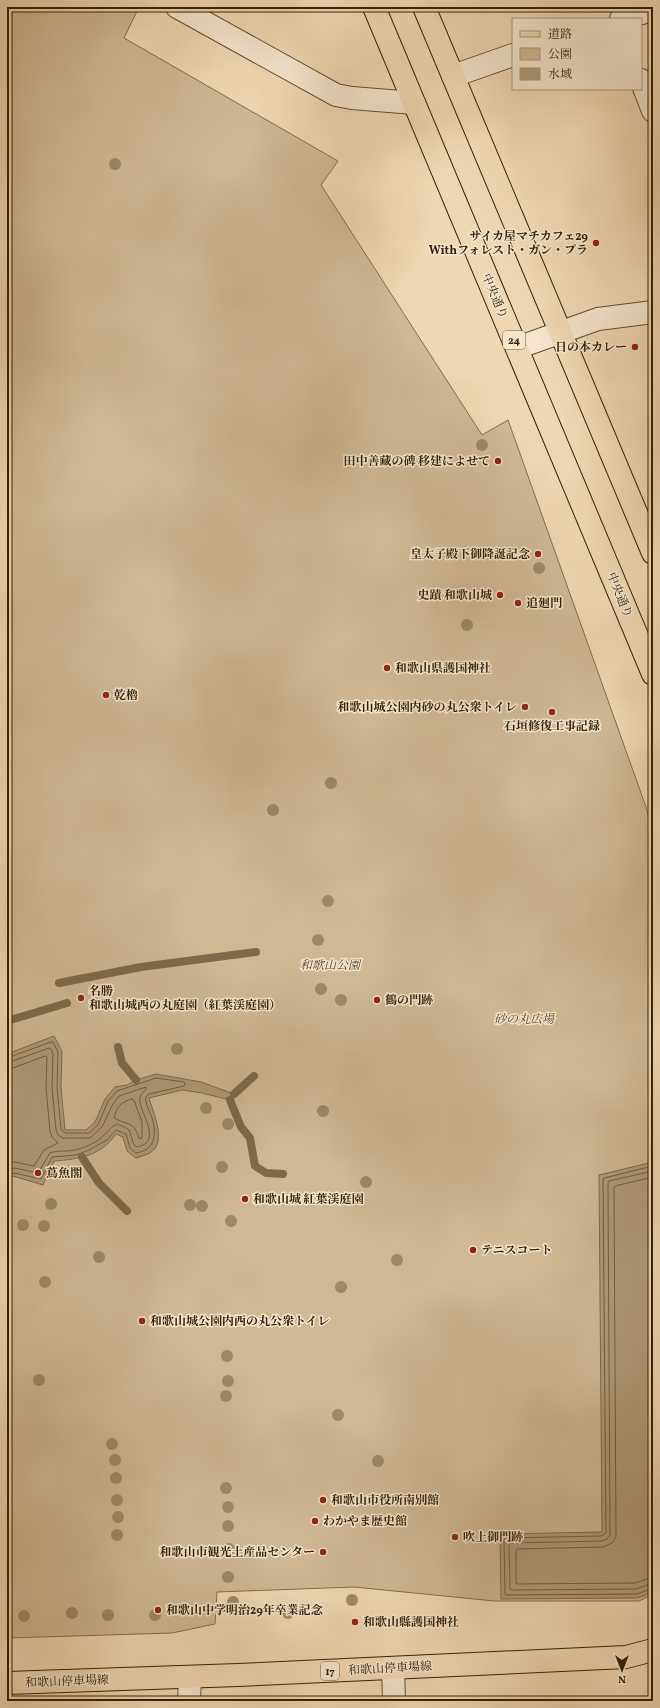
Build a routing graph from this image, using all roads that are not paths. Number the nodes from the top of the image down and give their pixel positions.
1 (177, 7) edge
2 (374, 7) edge
3 (424, 7) edge
4 (653, 10) edge
5 (625, 18) edge
6 (512, 55) edge
7 (453, 76) junction
8 (642, 83) edge
9 (414, 103) junction
10 (653, 111) edge
11 (653, 312) edge
12 (561, 331) junction
13 (517, 348) junction
14 (653, 553) edge
15 (653, 674) edge
16 (653, 1650) edge
17 (393, 1668) junction
18 (190, 1677) junction
19 (7, 1683) edge
20 (189, 1701) edge
21 (394, 1701) edge

1 - 9 street
2 - 9 main road, 中央通り / 24
3 - 7 main road
4 - 5 street
6 - 7 street
7 - 12 main road
8 - 10 street
9 - 13 main road, 中央通り / 24
11 - 12 street
12 - 13 street
12 - 14 main road
13 - 15 main road, 中央通り / 24
16 - 17 main road, 和歌山停車場線 / 17
17 - 18 main road, 和歌山停車場線 / 17
17 - 21 street
18 - 19 main road, 和歌山停車場線 / 17
18 - 20 street

